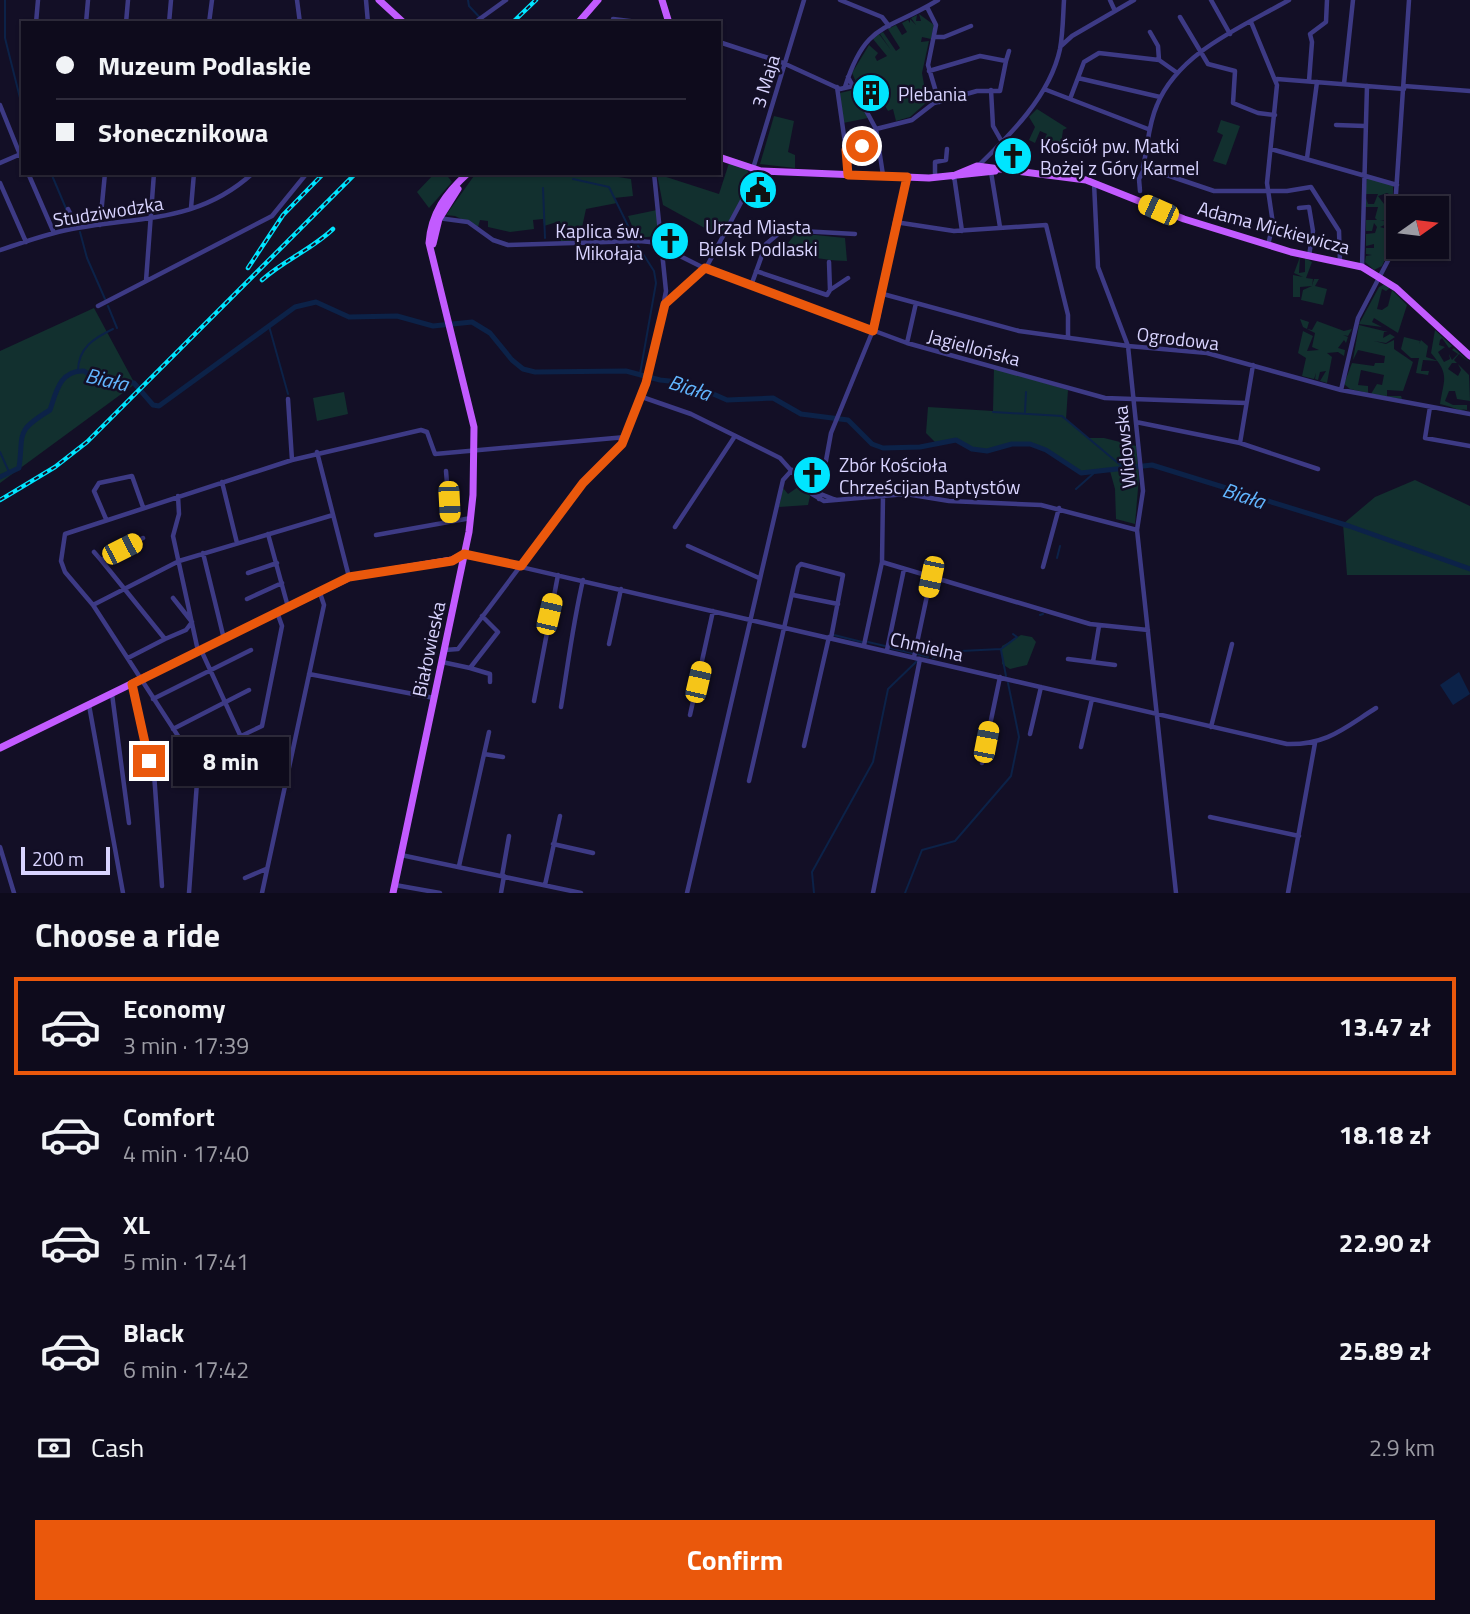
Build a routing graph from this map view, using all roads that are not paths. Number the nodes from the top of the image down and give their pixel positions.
1 (38, 0) edge
2 (88, 0) edge
3 (128, 0) edge
4 (171, 0) edge
5 (212, 0) edge
6 (297, 0) edge
7 (366, 0) edge
8 (379, 0) edge
9 (506, 0) edge
10 (598, 0) edge
11 (662, 0) edge
12 (804, 0) edge
13 (841, 0) edge
14 (938, 0) edge
15 (1064, 0) edge
16 (1110, 0) edge
17 (1134, 0) edge
18 (1211, 0) edge
19 (1275, 0) edge
20 (1289, 0) edge
21 (1327, 0) edge
22 (1353, 0) edge
23 (1409, 0) edge
24 (498, 2) edge
25 (1278, 6) junction
26 (927, 7) junction
27 (1115, 11) junction
28 (1180, 18) dead end
29 (478, 19) edge
30 (36, 21) edge
31 (86, 21) edge
32 (126, 21) edge
33 (169, 21) edge
34 (209, 21) edge
35 (300, 21) edge
36 (368, 21) edge
37 (402, 21) edge
38 (579, 21) edge
39 (613, 21) edge
40 (630, 21) edge
41 (668, 21) edge
42 (1251, 22) junction
43 (889, 26) junction
44 (971, 26) dead end
45 (1150, 32) dead end
46 (1230, 34) junction
47 (934, 37) junction
48 (721, 43) edge
49 (1060, 48) junction
50 (1009, 51) dead end
51 (1201, 52) junction
52 (1159, 60) junction
53 (1006, 61) junction
54 (785, 64) junction
55 (929, 71) junction
56 (1176, 72) junction
57 (848, 77) junction
58 (1078, 78) junction
59 (1277, 79) junction
60 (1309, 81) junction
61 (1317, 82) junction
62 (1344, 84) junction
63 (852, 86) junction
64 (1367, 86) junction
65 (837, 88) junction
66 (845, 88) junction
67 (1404, 88) junction
68 (1044, 89) junction
69 (990, 90) junction
70 (1470, 91) edge
71 (1160, 97) junction
72 (1070, 99) junction
73 (939, 102) junction
74 (0, 105) edge
75 (1275, 115) junction
76 (1336, 125) dead end
77 (1366, 126) junction
78 (876, 129) junction
79 (1149, 129) junction
80 (1003, 142) junction
81 (879, 143) junction
82 (947, 149) dead end
83 (1271, 149) junction
84 (846, 150) junction
85 (21, 154) edge
86 (721, 158) edge
87 (1307, 159) junction
88 (0, 163) edge
89 (986, 168) junction
90 (753, 170) junction
91 (1144, 170) junction
92 (29, 175) edge
93 (105, 175) edge
94 (154, 175) edge
95 (194, 175) edge
96 (251, 175) edge
97 (305, 175) edge
98 (466, 175) edge
99 (654, 175) edge
100 (848, 175) junction
101 (1364, 175) junction
102 (883, 176) junction
103 (953, 176) junction
104 (907, 177) junction
105 (935, 178) junction
106 (1094, 182) junction
107 (0, 183) edge
108 (1397, 185) junction
109 (1267, 190) junction
110 (1140, 191) dead end
111 (191, 208) junction
112 (1299, 208) dead end
113 (68, 209) dead end
114 (436, 218) junction
115 (150, 220) junction
116 (895, 222) junction
117 (100, 225) junction
118 (1000, 227) junction
119 (76, 228) junction
120 (962, 231) junction
121 (54, 233) junction
122 (855, 234) dead end
123 (26, 242) junction
124 (661, 245) junction
125 (1268, 245) junction
126 (0, 250) edge
127 (1309, 256) junction
128 (830, 262) dead end
129 (1340, 262) junction
130 (1362, 267) junction
131 (705, 268) junction
132 (756, 271) junction
133 (1381, 277) junction
134 (848, 278) dead end
135 (146, 281) junction
136 (752, 283) junction
137 (830, 290) junction
138 (666, 291) junction
139 (883, 294) junction
140 (674, 295) junction
141 (916, 303) junction
142 (665, 304) junction
143 (98, 306) dead end
144 (873, 331) junction
145 (1068, 337) junction
146 (907, 343) junction
147 (1128, 346) junction
148 (1470, 356) edge
149 (1253, 365) junction
150 (1341, 390) junction
151 (642, 397) junction
152 (288, 399) dead end
153 (1134, 400) junction
154 (1247, 403) junction
155 (1430, 407) junction
156 (1470, 414) edge
157 (1136, 422) junction
158 (735, 436) junction
159 (626, 437) junction
160 (1240, 443) junction
161 (1470, 446) edge
162 (475, 452) junction
163 (317, 453) junction
164 (292, 460) junction
165 (1318, 469) dead end
166 (792, 470) junction
167 (446, 471) dead end
168 (222, 482) junction
169 (178, 496) junction
170 (820, 496) junction
171 (883, 496) junction
172 (143, 507) junction
173 (1059, 508) junction
174 (333, 514) junction
175 (471, 518) junction
176 (106, 519) junction
177 (450, 520) junction
178 (675, 527) dead end
179 (1137, 530) junction
180 (268, 534) junction
181 (376, 535) dead end
182 (142, 538) dead end
183 (237, 543) junction
184 (688, 546) dead end
185 (94, 552) dead end
186 (203, 553) junction
187 (464, 554) junction
188 (101, 560) junction
189 (179, 561) junction
190 (452, 561) junction
191 (882, 562) junction
192 (276, 563) junction
193 (521, 566) junction
194 (462, 567) junction
195 (1043, 567) dead end
196 (904, 569) junction
197 (248, 573) dead end
198 (558, 575) junction
199 (349, 577) junction
200 (931, 577) junction
201 (759, 578) junction
202 (583, 580) junction
203 (282, 583) junction
204 (124, 588) junction
205 (621, 589) junction
206 (319, 592) junction
207 (793, 595) junction
208 (173, 598) dead end
209 (247, 599) dead end
210 (838, 604) junction
211 (93, 605) junction
212 (288, 607) junction
213 (713, 611) junction
214 (277, 612) junction
215 (482, 616) junction
216 (750, 620) junction
217 (192, 622) junction
218 (1099, 626) junction
219 (785, 628) junction
220 (1148, 630) junction
221 (830, 637) junction
222 (165, 639) junction
223 (224, 639) junction
224 (609, 644) dead end
225 (1232, 644) dead end
226 (864, 645) junction
227 (445, 647) junction
228 (251, 650) dead end
229 (199, 651) junction
230 (887, 651) junction
231 (128, 658) junction
232 (917, 658) junction
233 (1068, 659) dead end
234 (442, 662) junction
235 (1093, 662) junction
236 (1115, 665) dead end
237 (470, 668) junction
238 (209, 671) junction
239 (309, 674) junction
240 (1000, 677) junction
241 (140, 680) junction
242 (490, 682) dead end
243 (132, 684) junction
244 (1041, 687) junction
245 (249, 690) dead end
246 (112, 694) junction
247 (434, 698) junction
248 (153, 699) junction
249 (1092, 699) junction
250 (534, 701) dead end
251 (225, 704) junction
252 (89, 705) junction
253 (561, 707) dead end
254 (1376, 708) dead end
255 (1157, 714) junction
256 (691, 715) dead end
257 (1211, 727) junction
258 (173, 729) junction
259 (489, 732) dead end
260 (1030, 734) dead end
261 (241, 737) junction
262 (1315, 743) junction
263 (804, 746) dead end
264 (1082, 747) dead end
265 (0, 748) edge
266 (216, 749) junction
267 (484, 754) junction
268 (503, 757) dead end
269 (982, 763) dead end
270 (749, 781) dead end
271 (560, 816) dead end
272 (1210, 817) dead end
273 (129, 823) dead end
274 (509, 836) dead end
275 (1300, 836) junction
276 (554, 844) junction
277 (0, 847) edge
278 (593, 853) dead end
279 (401, 855) junction
280 (459, 866) junction
281 (267, 869) junction
282 (503, 876) junction
283 (245, 878) dead end
284 (544, 885) junction
285 (162, 886) dead end
286 (394, 889) edge
287 (14, 893) edge
288 (123, 893) edge
289 (189, 893) edge
290 (262, 893) edge
291 (440, 893) edge
292 (500, 893) edge
293 (581, 893) edge
294 (687, 893) edge
295 (873, 893) edge
296 (1176, 893) edge
297 (1288, 893) edge

1 - 30 street
2 - 31 street
3 - 32 street
4 - 33 street
5 - 34 street
6 - 35 street
7 - 36 street
8 - 37 main road
9 - 24 street
10 - 38 main road
11 - 41 main road
12 - 54 street, 3 Maja
13 - 43 street
14 - 26 street
15 - 49 street
16 - 27 street
17 - 27 street
18 - 46 street
19 - 25 street
20 - 25 street
21 - 60 street
22 - 62 street
23 - 67 street
24 - 29 street
25 - 42 street
26 - 43 street
26 - 47 street
27 - 49 street
28 - 51 street
39 - 40 street
42 - 46 street
42 - 59 street
43 - 57 street
44 - 47 street
45 - 52 street
46 - 51 street
47 - 55 street
48 - 54 street
49 - 68 street
50 - 53 street
51 - 56 street
51 - 75 street
52 - 56 street
52 - 58 street
53 - 55 street
53 - 69 street
54 - 65 street
54 - 90 street, 3 Maja
55 - 73 street
56 - 71 street
57 - 63 street
57 - 66 street
58 - 71 street
58 - 72 street
59 - 60 street
59 - 75 street
60 - 61 street
61 - 62 street
61 - 87 street
62 - 64 street
63 - 66 street
63 - 78 street
64 - 67 street
64 - 77 street
65 - 66 street
65 - 84 street
67 - 70 street
67 - 108 street
68 - 72 street
68 - 80 street
69 - 73 street
69 - 80 street
71 - 79 street
72 - 79 street
73 - 78 street
74 - 85 street
75 - 83 street
76 - 77 street
77 - 101 street
78 - 81 street
79 - 91 street
80 - 89 street
81 - 84 street
81 - 102 street
82 - 105 street
83 - 87 street
83 - 109 street
84 - 100 street
85 - 88 street
86 - 90 main road, Adama Mickiewicza
87 - 101 street
89 - 103 main road, Adama Mickiewicza
89 - 103 main road, Adama Mickiewicza
89 - 106 main road, Adama Mickiewicza
89 - 118 street
90 - 100 main road, Adama Mickiewicza
90 - 131 street, 3 Maja
91 - 109 street
91 - 110 street
92 - 121 street
93 - 117 street
94 - 115 street
95 - 111 street
96 - 111 street, Studziwodzka
97 - 135 street
98 - 114 main road
99 - 124 street
100 - 102 main road, Adama Mickiewicza
101 - 108 street
101 - 130 street
102 - 104 main road, Adama Mickiewicza
103 - 105 main road, Adama Mickiewicza
103 - 120 street
104 - 105 main road, Adama Mickiewicza
104 - 116 street
106 - 125 main road, Adama Mickiewicza
106 - 147 street, Widowska
107 - 123 street
108 - 133 street
109 - 125 street
109 - 129 street
111 - 115 street, Studziwodzka
112 - 127 street
113 - 119 street
114 - 124 street
114 - 162 main road, Białowieska
115 - 117 street, Studziwodzka
115 - 135 street
116 - 120 street
116 - 139 street
117 - 119 street, Studziwodzka
118 - 120 street
118 - 145 street
119 - 121 street, Studziwodzka
121 - 123 street, Studziwodzka
122 - 132 street
123 - 126 street, Studziwodzka
124 - 131 street, Jagiellońska
124 - 138 street
125 - 127 main road, Adama Mickiewicza
127 - 129 main road, Adama Mickiewicza
128 - 137 street
129 - 130 main road, Adama Mickiewicza
130 - 133 main road, Adama Mickiewicza
131 - 136 street, Jagiellońska
131 - 140 street
132 - 136 street
132 - 137 street
133 - 148 main road, Adama Mickiewicza
133 - 150 street
134 - 137 street
135 - 143 street
136 - 144 street, Jagiellońska
138 - 140 street
138 - 142 street
139 - 141 street, Ogrodowa
139 - 144 street
140 - 142 street
141 - 145 street, Ogrodowa
141 - 146 street
142 - 151 street
144 - 146 street, Jagiellońska
144 - 170 street
145 - 147 street, Ogrodowa
146 - 153 street, Jagiellońska
147 - 149 street, Ogrodowa
147 - 153 street, Widowska
149 - 150 street, Ogrodowa
149 - 154 street
150 - 155 street, Ogrodowa
151 - 158 street
151 - 159 street
152 - 164 street
153 - 154 street, Jagiellońska
153 - 157 street, Widowska
154 - 160 street
155 - 156 street, Ogrodowa
155 - 161 street
157 - 160 street
157 - 179 street, Widowska
158 - 166 street
158 - 178 street
159 - 162 street
159 - 193 street
160 - 165 street
162 - 163 street
162 - 175 main road, Białowieska
163 - 164 street
163 - 174 street
164 - 168 street
166 - 170 street
166 - 201 street
167 - 177 street
168 - 169 street
168 - 183 street
169 - 172 street
169 - 189 street
170 - 171 street
171 - 173 street
171 - 191 street
172 - 176 street
172 - 176 street
173 - 179 street
173 - 195 street
174 - 180 street
174 - 199 street
175 - 177 street
175 - 187 main road, Białowieska
176 - 211 street
177 - 181 street
179 - 220 street, Widowska
180 - 183 street
180 - 192 street
182 - 188 street
183 - 186 street
184 - 201 street
185 - 188 street
186 - 189 street
186 - 223 street
187 - 190 main road
187 - 193 street, Chmielna
187 - 194 main road, Białowieska
188 - 204 street
189 - 204 street
189 - 217 street
190 - 194 main road
190 - 199 main road
191 - 196 street
191 - 226 street
192 - 197 street
192 - 203 street
193 - 198 street, Chmielna
193 - 215 street
194 - 227 main road, Białowieska
196 - 200 street
196 - 230 street
198 - 202 street, Chmielna
198 - 250 street
199 - 206 main road
200 - 218 street
200 - 232 street
201 - 216 street
202 - 205 street, Chmielna
202 - 253 street
203 - 209 street
203 - 212 street
204 - 211 street
204 - 222 street
205 - 213 street, Chmielna
205 - 224 street
206 - 212 main road
206 - 239 street
207 - 210 street
207 - 210 street
207 - 219 street
208 - 217 street
210 - 221 street
211 - 231 street
212 - 214 main road
213 - 216 street, Chmielna
213 - 256 street
214 - 223 main road
214 - 261 street
215 - 227 street
215 - 237 street
216 - 219 street, Chmielna
216 - 294 street
217 - 222 street
217 - 229 street
218 - 220 street
218 - 235 street
219 - 221 street, Chmielna
219 - 270 street
220 - 255 street, Widowska
221 - 226 street, Chmielna
221 - 263 street
222 - 231 street
223 - 229 main road
225 - 257 street
226 - 230 street, Chmielna
227 - 234 main road, Białowieska
228 - 238 street
229 - 238 street
229 - 241 main road
230 - 232 street, Chmielna
231 - 241 street
232 - 240 street, Chmielna
232 - 295 street
233 - 235 street
234 - 237 street
234 - 247 main road, Białowieska
235 - 236 street
237 - 242 street
238 - 248 street
238 - 251 street
239 - 247 street
239 - 281 street
240 - 244 street, Chmielna
240 - 269 street
241 - 243 main road
241 - 248 street
243 - 246 main road
243 - 285 street
244 - 249 street, Chmielna
244 - 260 street
245 - 251 street
246 - 252 main road
246 - 273 street
247 - 279 main road, Białowieska
248 - 258 street
249 - 255 street, Chmielna
249 - 264 street
251 - 258 street
251 - 261 street
252 - 265 main road
252 - 288 street
254 - 262 street, Chmielna
255 - 257 street, Chmielna
255 - 296 street, Widowska
257 - 262 street, Chmielna
258 - 266 street
259 - 267 street
261 - 266 street
262 - 275 street
266 - 289 street
267 - 268 street
267 - 280 street
271 - 276 street
272 - 275 street
274 - 282 street
275 - 297 street
276 - 278 street
276 - 284 street
277 - 287 street
279 - 280 street
279 - 286 main road, Białowieska
280 - 282 street
281 - 283 street
281 - 290 street
282 - 284 street
282 - 292 street
284 - 293 street
286 - 291 street

